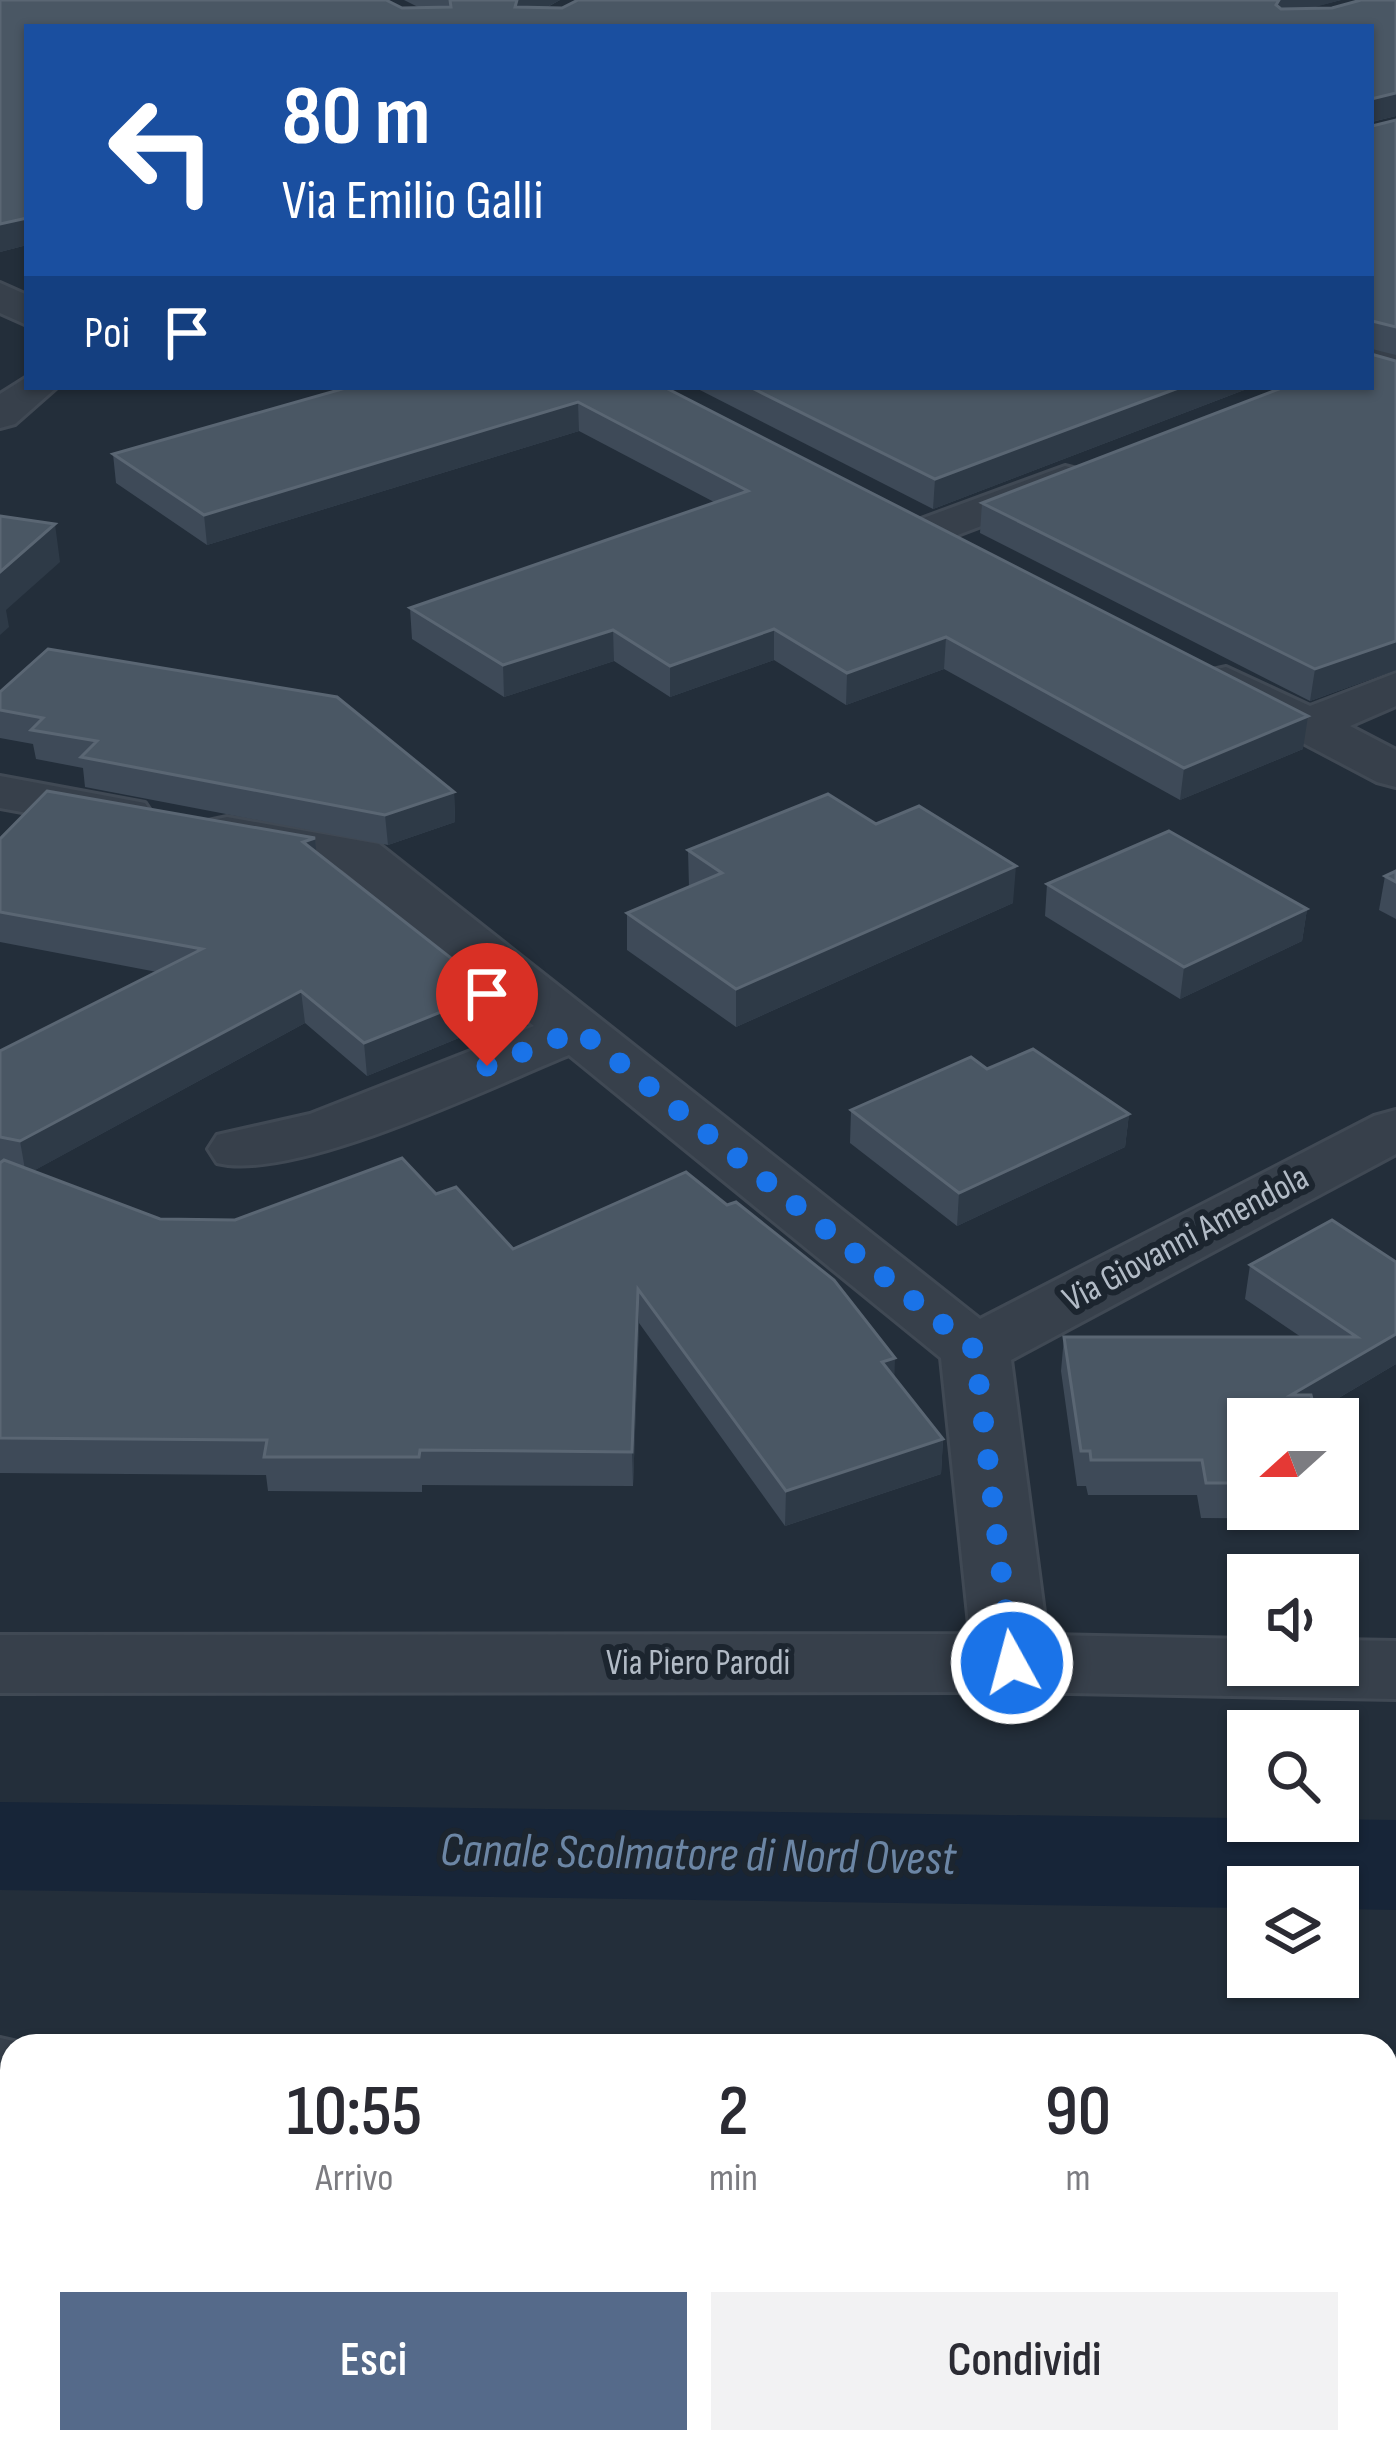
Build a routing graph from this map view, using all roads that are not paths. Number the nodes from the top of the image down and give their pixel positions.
1 (32, 390) edge
2 (0, 415) edge
3 (1107, 463) edge
4 (996, 562) edge
5 (1184, 660) edge
6 (1396, 688) edge
7 (1309, 725) junction
8 (1396, 771) edge
9 (0, 792) edge
10 (579, 1030) junction
11 (1396, 1129) edge
12 (239, 1149) dead end
13 (975, 1350) junction
14 (1012, 1663) junction
15 (0, 1664) edge
16 (1396, 1670) edge

1 - 2 street
3 - 4 street
5 - 7 street
6 - 7 street
7 - 8 street
9 - 10 street
10 - 12 street
10 - 13 street
11 - 13 street, Via Giovanni Amendola
13 - 14 street
14 - 15 street, Via Piero Parodi
14 - 16 street, Via Piero Parodi

